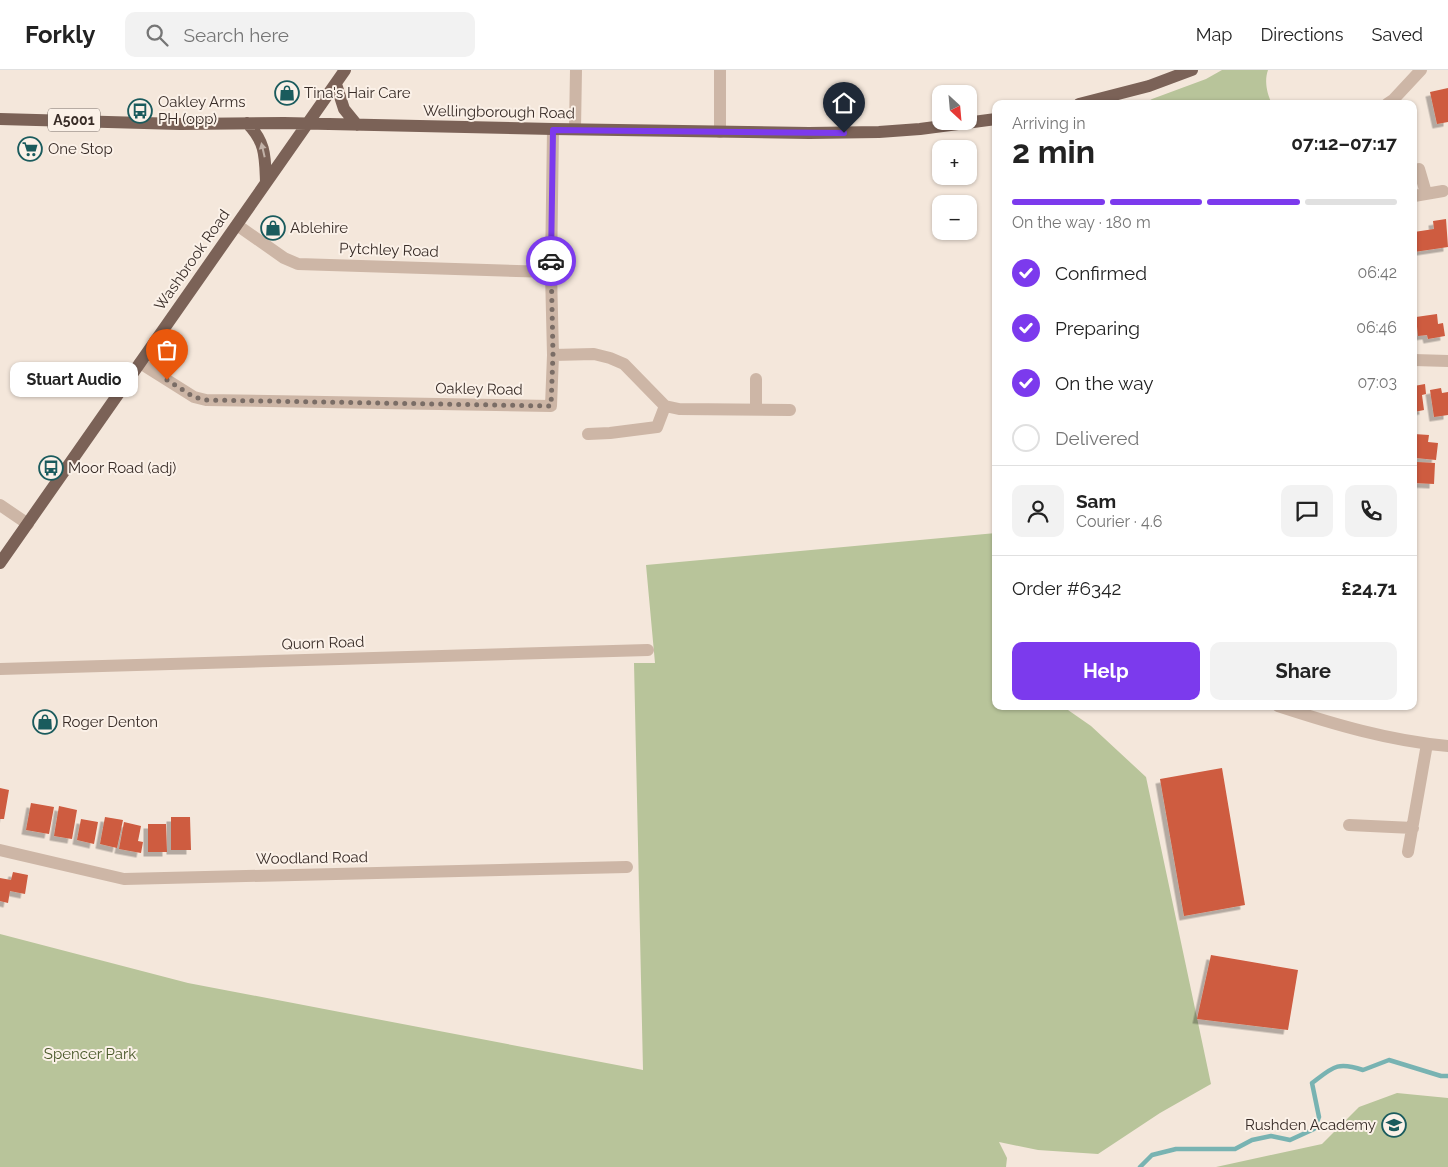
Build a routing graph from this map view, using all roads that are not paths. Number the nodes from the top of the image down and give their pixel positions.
1 (345, 70) edge
2 (576, 70) edge
3 (720, 70) edge
4 (1192, 70) edge
5 (1421, 70) edge
6 (336, 84) junction
7 (1114, 100) edge
8 (1393, 100) edge
9 (0, 119) edge
10 (992, 120) edge
11 (246, 123) junction
12 (308, 124) junction
13 (357, 125) junction
14 (575, 129) junction
15 (553, 130) junction
16 (720, 132) junction
17 (1420, 169) dead end
18 (266, 182) junction
19 (1442, 191) dead end
20 (1420, 194) edge
21 (237, 225) junction
22 (551, 272) junction
23 (553, 354) junction
24 (1417, 360) edge
25 (1448, 361) edge
26 (140, 362) junction
27 (756, 379) dead end
28 (665, 406) junction
29 (756, 410) junction
30 (790, 410) dead end
31 (588, 434) dead end
32 (0, 505) edge
33 (28, 524) junction
34 (0, 563) edge
35 (648, 650) dead end
36 (0, 669) edge
37 (1298, 710) edge
38 (1427, 744) junction
39 (1448, 746) edge
40 (1349, 825) dead end
41 (1413, 828) junction
42 (0, 850) edge
43 (1408, 852) dead end
44 (627, 868) dead end

1 - 6 main road, Washbrook Road
2 - 14 street
3 - 16 street
4 - 7 main road
5 - 8 street
6 - 12 main road, Washbrook Road
6 - 13 main road
9 - 11 main road, Wellingborough Road / A5001
10 - 16 main road, Wellingborough Road / A5001
11 - 12 main road, Wellingborough Road / A5001
18 -> 11 main road
12 - 13 main road, Wellingborough Road / A5001
12 - 18 main road, Washbrook Road
13 - 15 main road, Wellingborough Road / A5001
14 - 15 main road, Wellingborough Road / A5001
14 - 16 main road, Wellingborough Road / A5001
15 - 22 street, Oakley Road
17 - 20 street
18 - 21 main road, Washbrook Road
19 - 20 street
21 - 22 street, Pytchley Road
21 - 26 main road, Washbrook Road
22 - 23 street, Oakley Road
23 - 26 street, Oakley Road
23 - 28 street
24 - 25 street
26 - 33 main road, Washbrook Road
27 - 29 street
28 - 29 street
28 - 31 street
29 - 30 street
32 - 33 street
33 - 34 main road, Washbrook Road
35 - 36 street, Quorn Road
37 - 38 street
38 - 39 street
38 - 41 street
40 - 41 street
41 - 43 street
42 - 44 street, Woodland Road

